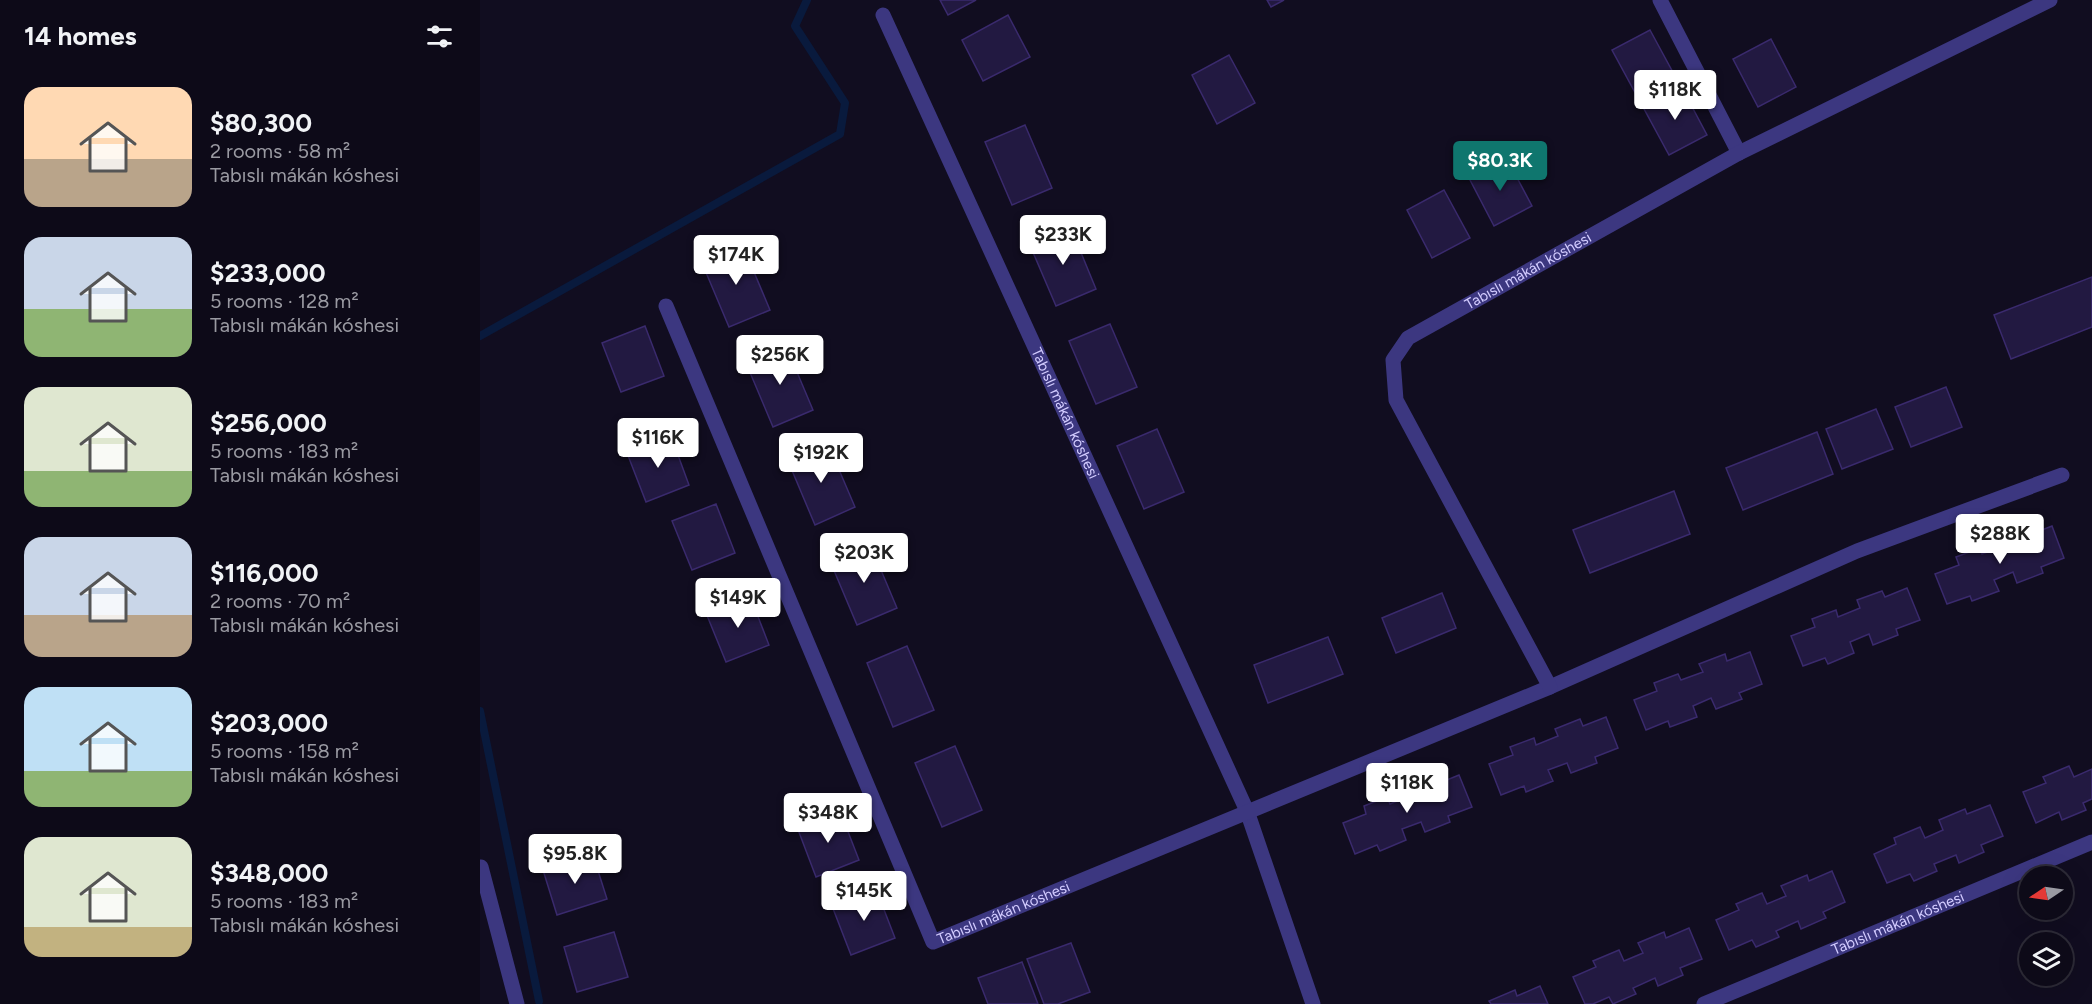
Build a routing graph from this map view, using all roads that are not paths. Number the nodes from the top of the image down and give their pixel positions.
1 (1660, 0) edge
2 (2050, 0) edge
3 (883, 15) dead end
4 (1739, 153) junction
5 (666, 306) dead end
6 (2062, 475) dead end
7 (1550, 687) junction
8 (1247, 811) junction
9 (2092, 842) edge
10 (482, 867) edge
11 (517, 1004) edge
12 (1313, 1004) edge
13 (1704, 1004) edge

1 - 4 street
2 - 4 street, Tabıslı mákán kóshesi
3 - 8 street, Tabıslı mákán kóshesi
4 - 7 street, Tabıslı mákán kóshesi
5 - 8 street, Tabıslı mákán kóshesi
6 - 7 street, Tabıslı mákán kóshesi
7 - 8 street, Tabıslı mákán kóshesi
8 - 12 street, Tabıslı mákán kóshesi
9 - 13 street, Tabıslı mákán kóshesi
10 - 11 street

